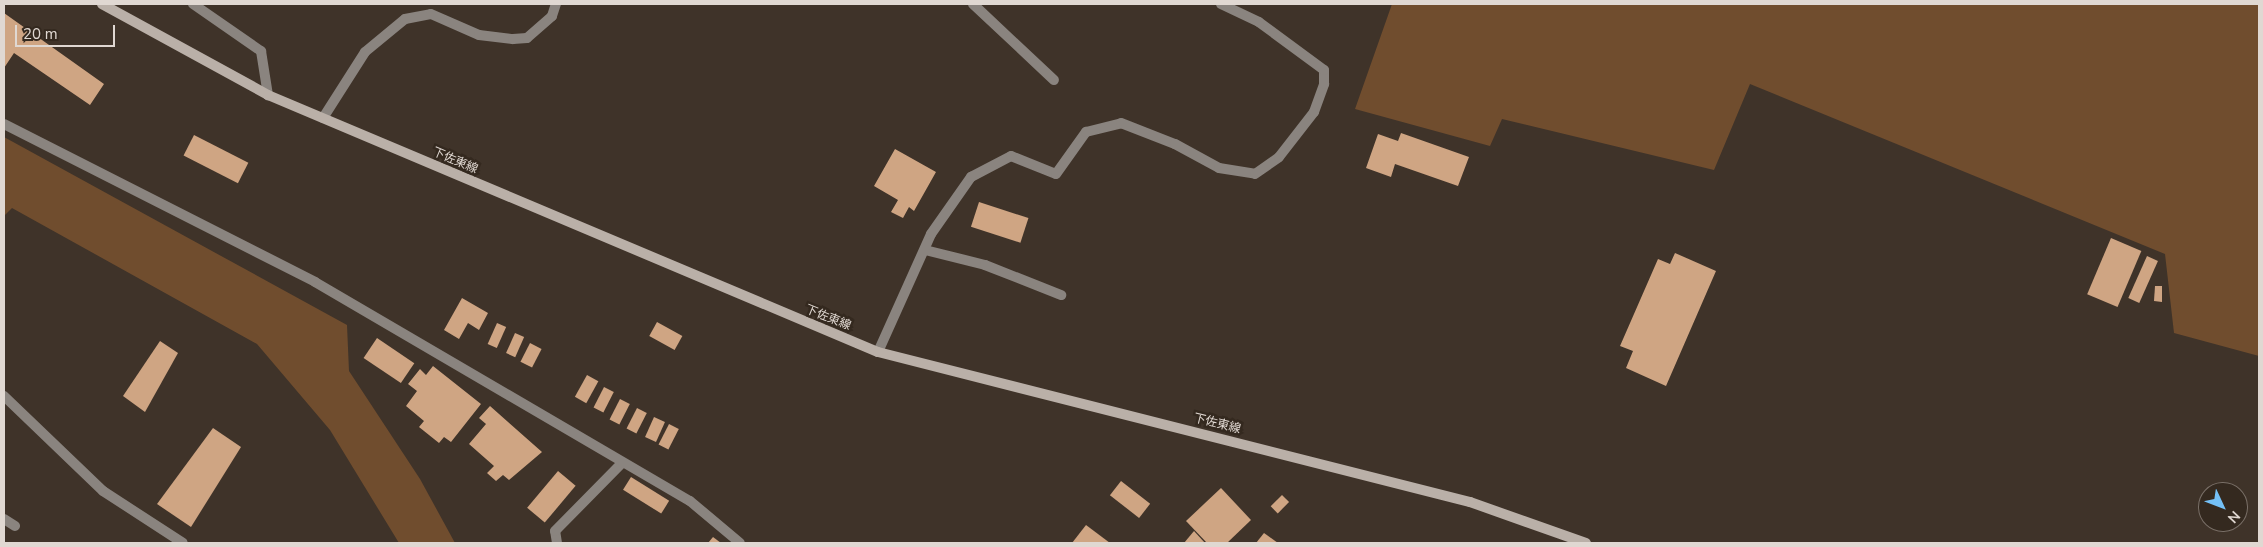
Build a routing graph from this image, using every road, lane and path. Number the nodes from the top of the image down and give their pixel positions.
1 (102, 4) edge
2 (193, 4) edge
3 (556, 4) edge
4 (973, 4) edge
5 (1221, 4) edge
6 (1054, 80) dead end
7 (268, 95) junction
8 (323, 118) junction
9 (4, 124) edge
10 (924, 250) junction
11 (1061, 295) dead end
12 (878, 352) junction
13 (4, 396) edge
14 (622, 463) junction
15 (4, 519) edge
16 (15, 526) dead end
17 (183, 543) edge
18 (557, 543) edge
19 (740, 543) edge
20 (1586, 543) edge

1 - 7 main road, 下佐東線
2 - 7 street
3 - 8 street
4 - 6 street
5 - 10 street
7 - 8 main road, 下佐東線
8 - 12 main road, 下佐東線
9 - 14 street
10 - 11 street
10 - 12 street
12 - 20 main road, 下佐東線
13 - 17 street
14 - 18 street
14 - 19 street
15 - 16 street

